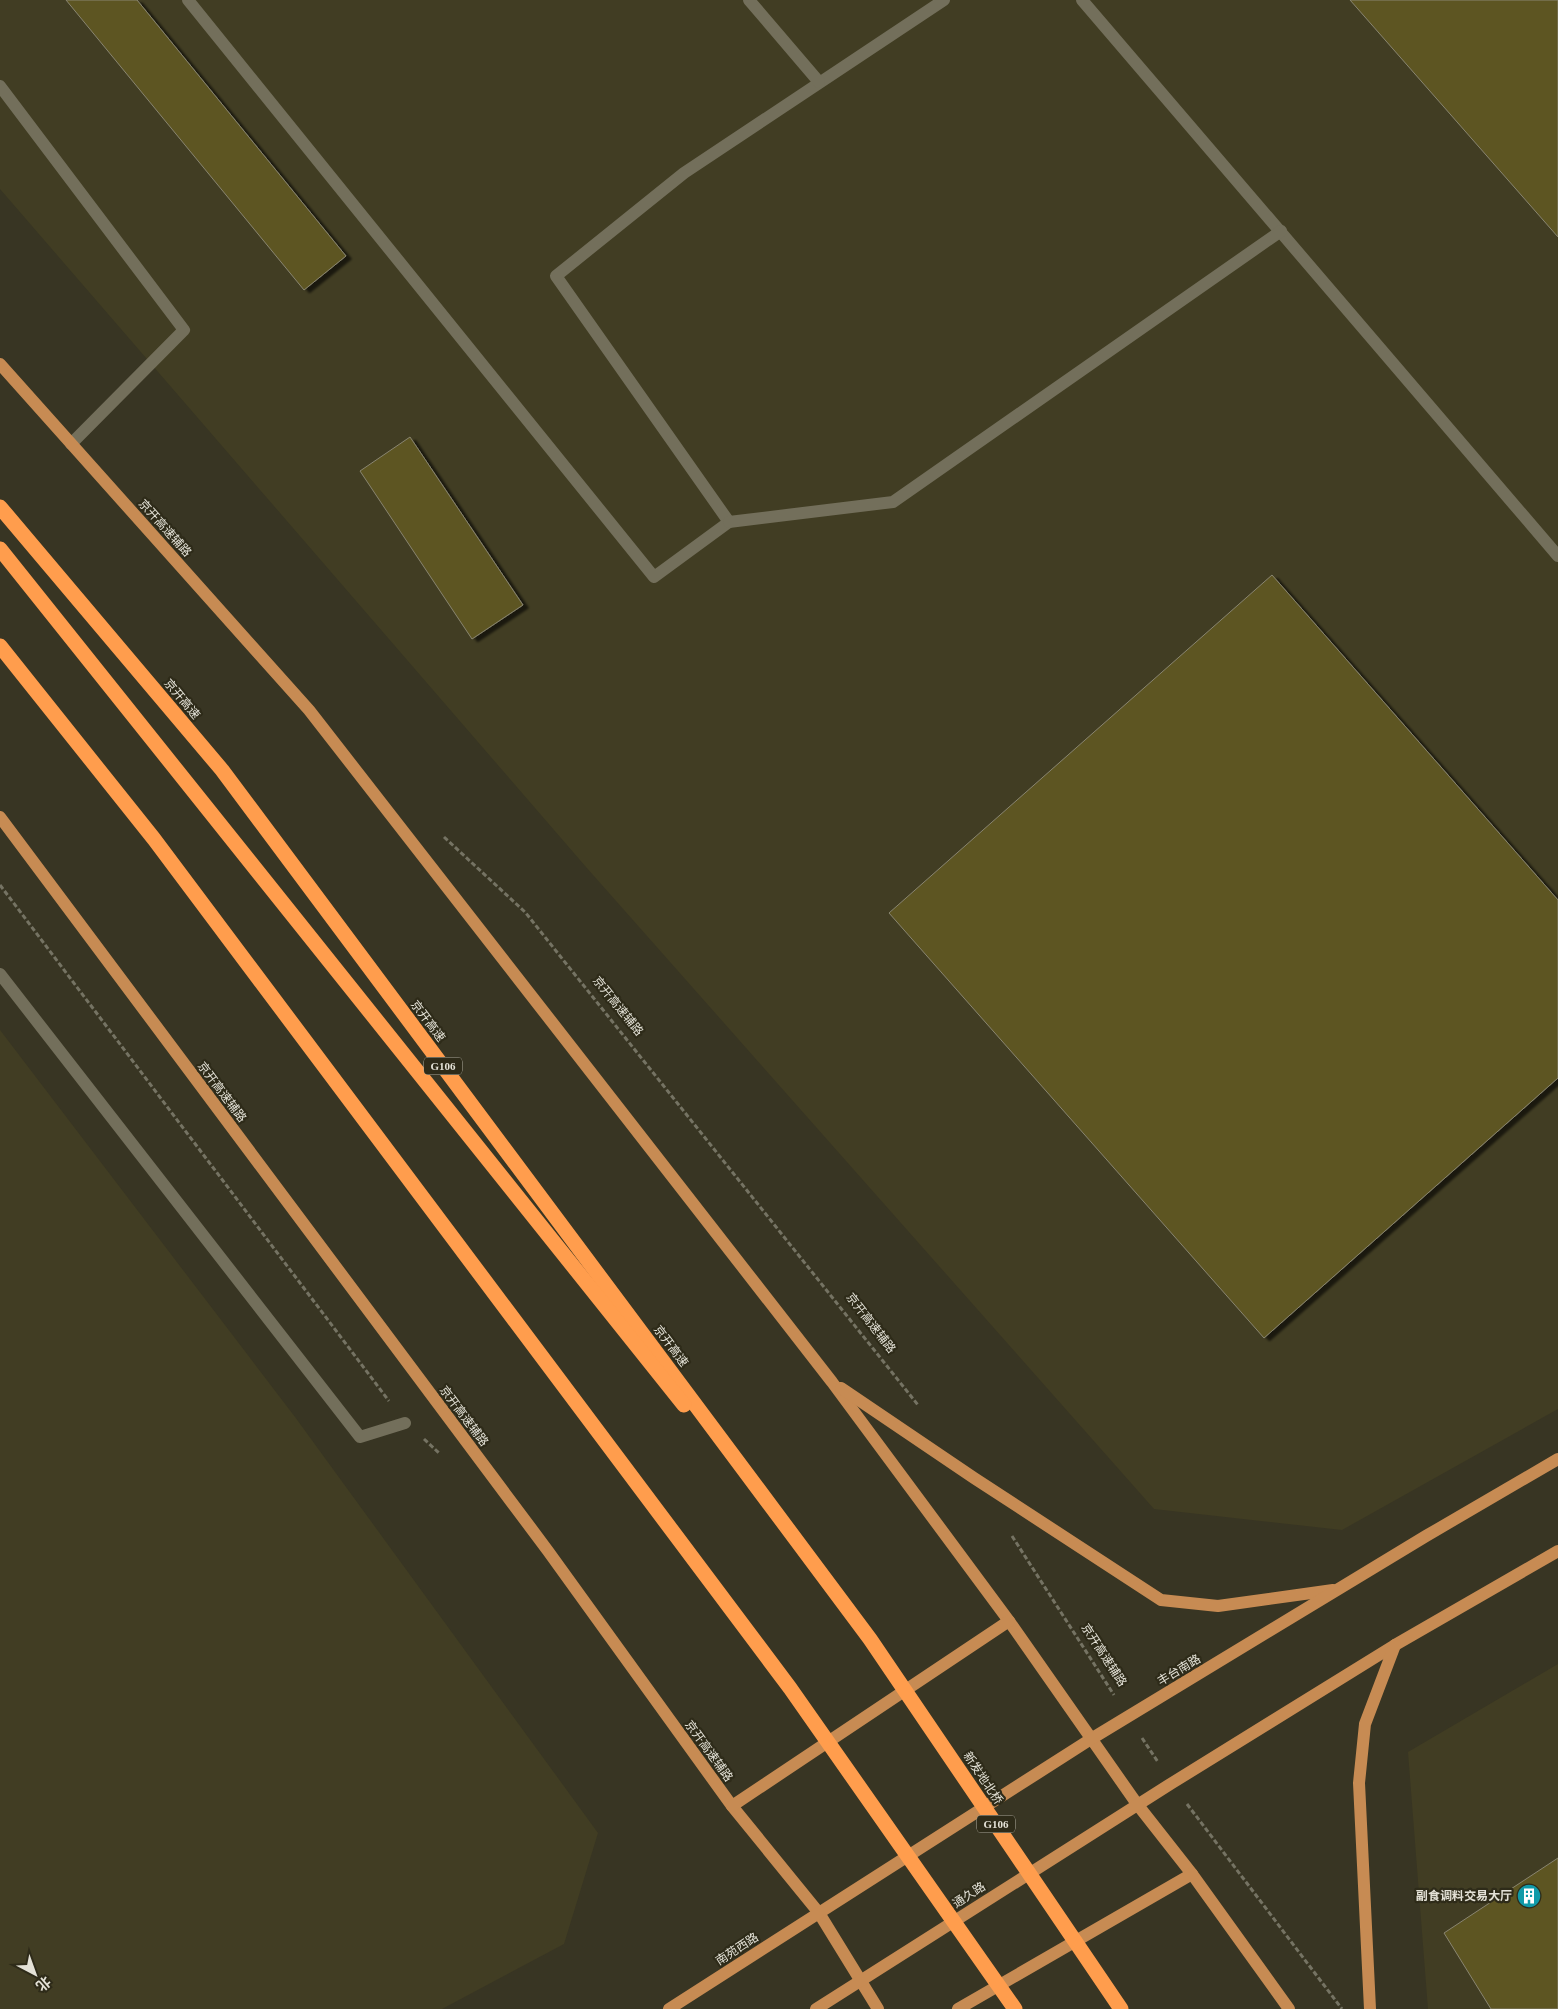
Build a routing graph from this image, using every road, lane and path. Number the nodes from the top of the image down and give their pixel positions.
1 (188, 0) edge
2 (749, 0) edge
3 (944, 0) edge
4 (1082, 0) edge
5 (819, 82) junction
6 (0, 86) edge
7 (1281, 231) junction
8 (0, 364) edge
9 (71, 444) junction
10 (0, 507) edge
11 (729, 522) junction
12 (0, 548) edge
13 (1558, 556) edge
14 (0, 646) edge
15 (0, 656) edge
16 (0, 817) edge
17 (438, 831) dead end
18 (0, 885) edge
19 (0, 974) edge
20 (532, 1343) junction
21 (832, 1382) junction
22 (922, 1411) dead end
23 (405, 1423) junction
24 (441, 1455) dead end
25 (1558, 1459) edge
26 (1011, 1536) dead end
27 (1558, 1551) edge
28 (1338, 1590) junction
29 (1009, 1621) junction
30 (870, 1639) junction
31 (1395, 1645) junction
32 (1128, 1717) junction
33 (1091, 1739) junction
34 (1172, 1783) junction
35 (1137, 1804) junction
36 (732, 1806) junction
37 (1192, 1874) junction
38 (819, 1913) junction
39 (860, 1980) junction
40 (669, 2009) edge
41 (816, 2009) edge
42 (878, 2009) edge
43 (958, 2009) edge
44 (1015, 2009) edge
45 (1121, 2009) edge
46 (1289, 2009) edge
47 (1342, 2009) edge
48 (1370, 2009) edge

1 - 11 street
2 - 5 street
3 - 5 street
4 - 7 street
5 - 11 street
6 - 9 street
7 - 11 street
7 - 13 street
8 - 9 main road, 京开高速辅路
9 - 21 main road, 京开高速辅路
10 - 30 highway, 京开高速 / G106
12 - 30 highway
14 - 20 highway
15 - 20 highway
16 - 36 main road, 京开高速辅路
17 - 22 path, 京开高速辅路
18 - 23 path
19 - 23 street
20 - 44 highway
21 - 28 main road
21 - 29 main road, 京开高速辅路
23 - 24 path
25 - 28 main road, 丰台南路
26 - 32 path, 京开高速辅路
27 - 31 main road
28 - 32 main road, 丰台南路
29 - 33 main road, 京开高速辅路
29 - 36 main road
30 - 45 highway, 新发地北桥 / G106
31 - 34 main road
31 - 48 main road
32 - 33 main road, 丰台南路
32 - 34 path, 京开高速辅路
33 - 35 main road, 京开高速辅路
33 - 38 main road, 丰台南路
34 - 35 main road
34 - 47 path, 京开高速辅路
35 - 37 main road, 京开高速辅路
35 - 39 main road, 通久路
36 - 38 main road, 京开高速辅路
37 - 43 main road
37 - 46 main road, 京开高速辅路
38 - 39 main road, 京开高速辅路
38 - 40 main road, 南苑西路
39 - 41 main road, 通久路
39 - 42 main road, 京开高速辅路

